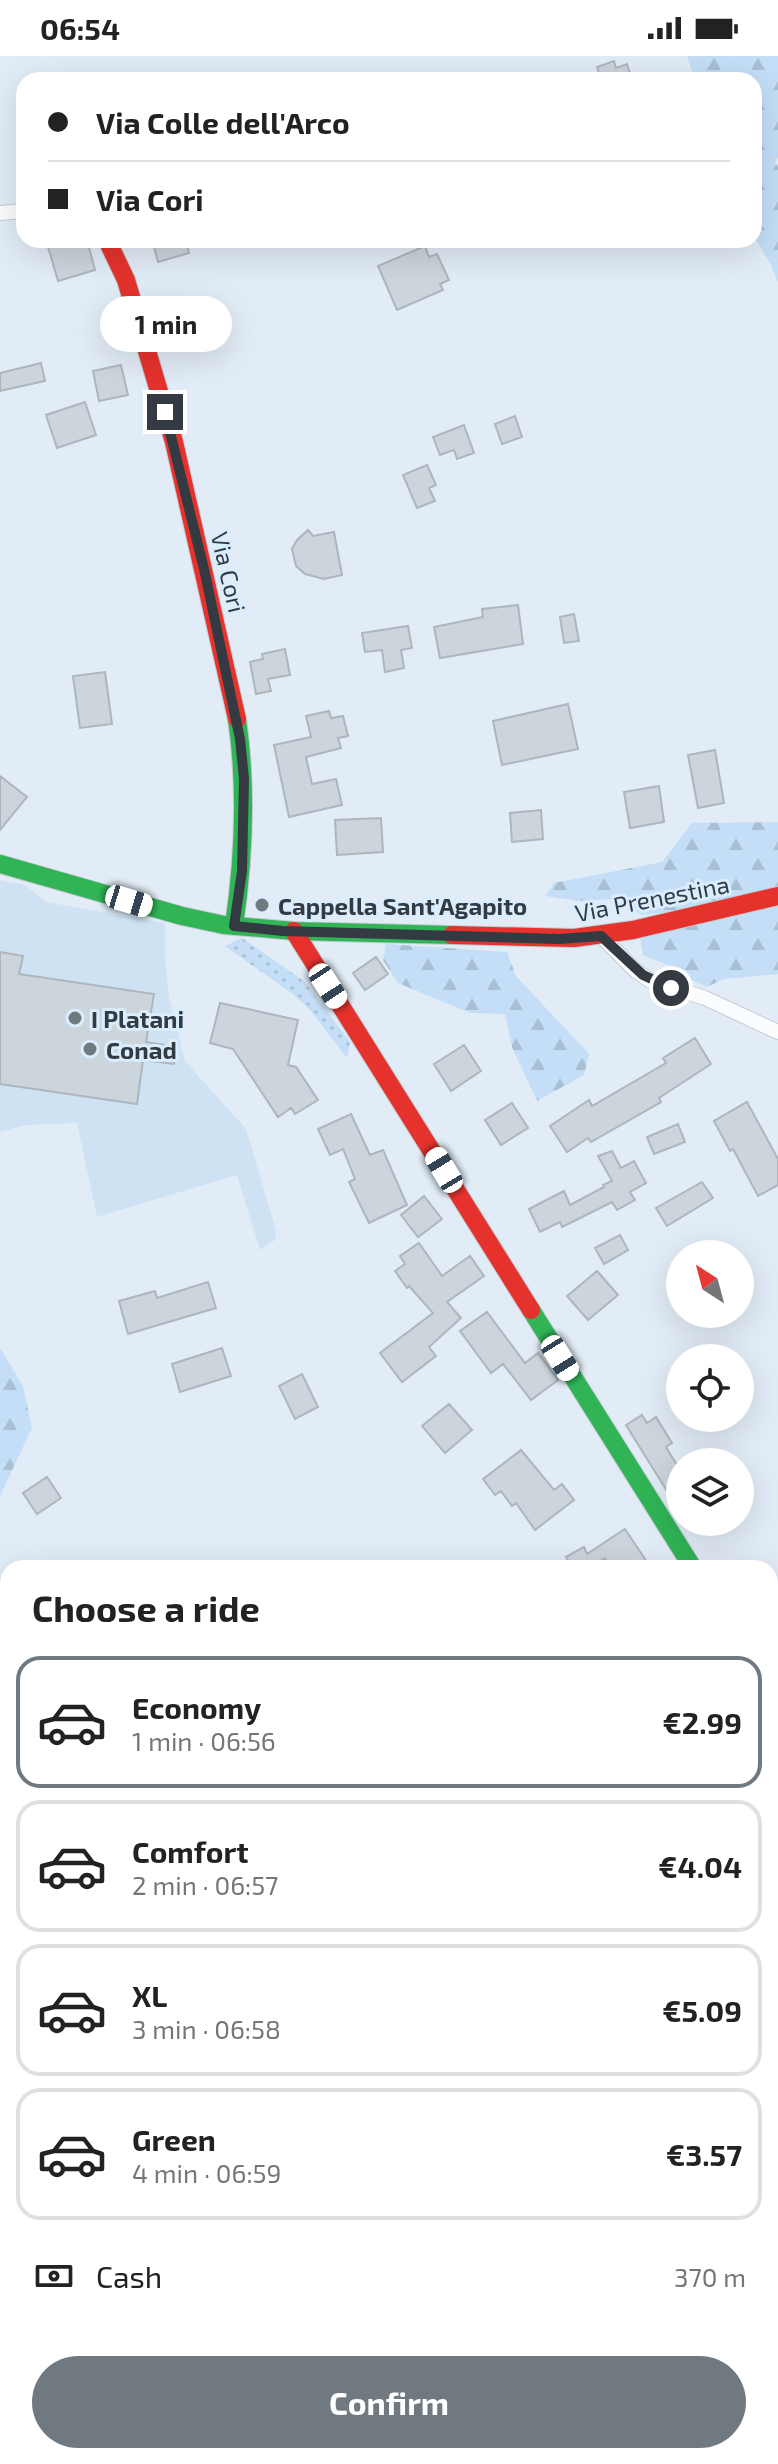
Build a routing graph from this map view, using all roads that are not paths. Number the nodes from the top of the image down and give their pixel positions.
1 (111, 248) edge
2 (0, 864) edge
3 (778, 896) edge
4 (234, 926) junction
5 (294, 931) junction
6 (601, 936) junction
7 (778, 1032) edge
8 (688, 1560) edge

1 - 4 street, Via Cori
2 - 4 street, Via Prenestina
3 - 6 street, Via Prenestina
4 - 5 street, Via Prenestina
5 - 6 street, Via Prenestina
5 - 8 street
6 - 7 street

